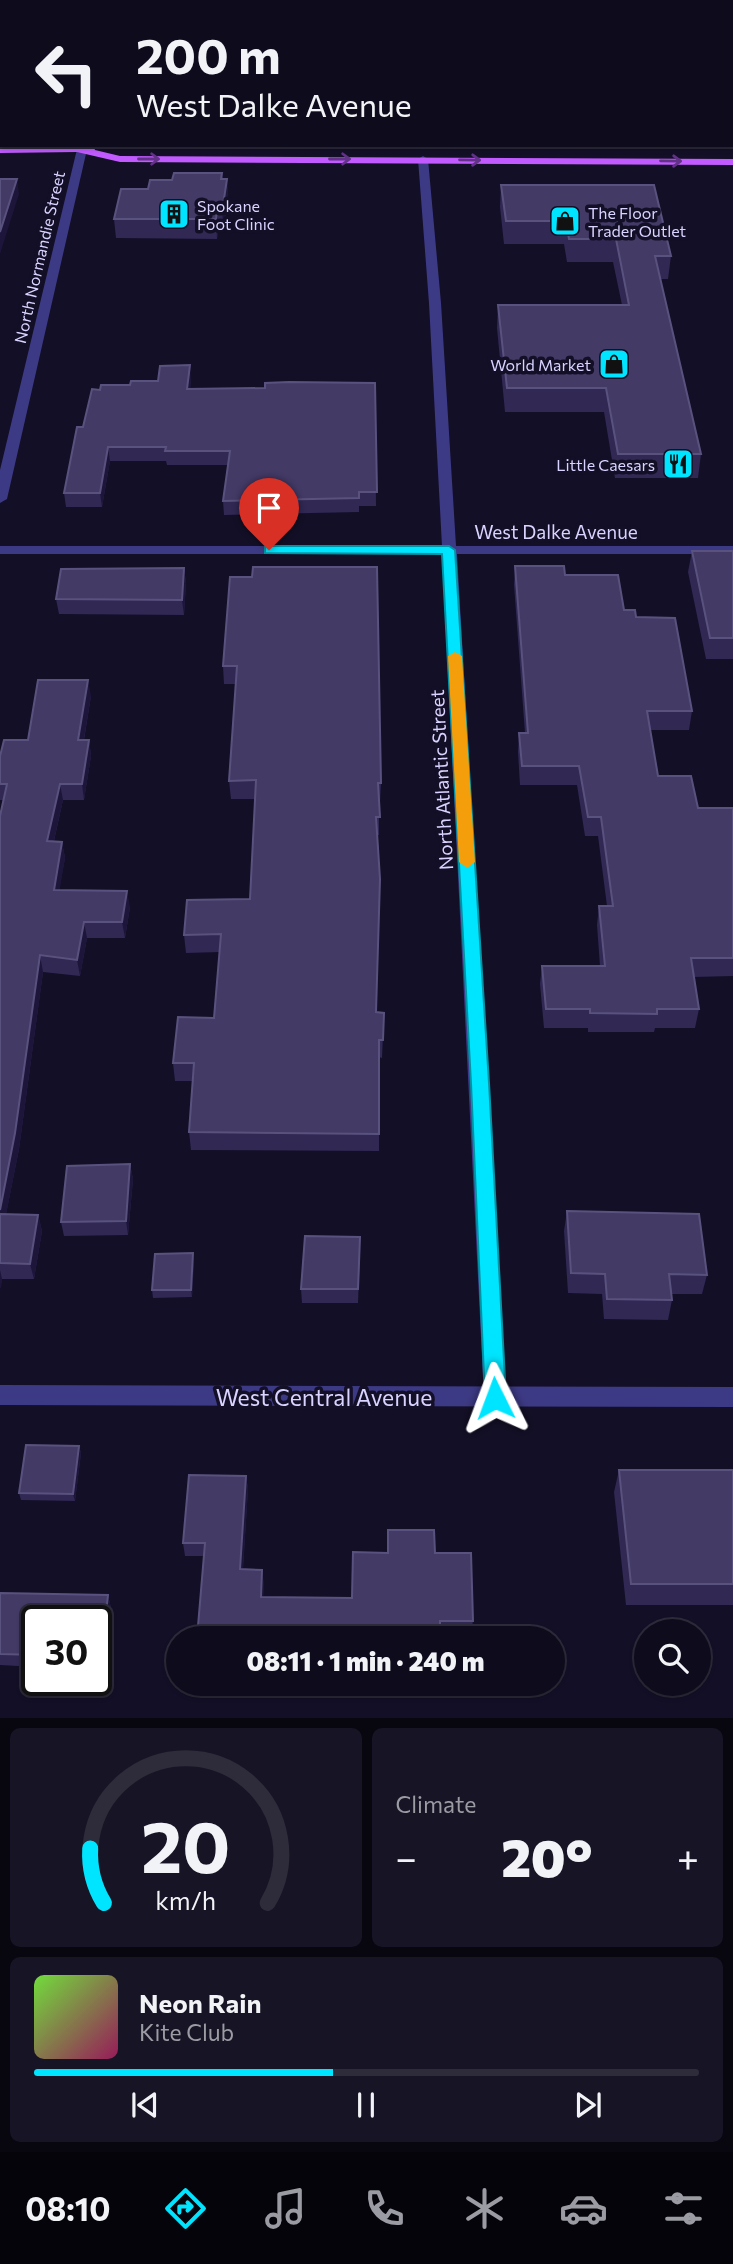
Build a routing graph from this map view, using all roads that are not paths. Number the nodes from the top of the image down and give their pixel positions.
1 (82, 148) edge
2 (0, 150) edge
3 (423, 159) junction
4 (733, 162) edge
5 (0, 499) edge
6 (0, 550) edge
7 (449, 550) junction
8 (733, 550) edge
9 (0, 1395) edge
10 (733, 1397) edge
11 (495, 1398) junction

1 - 2 main road
1 -> 3 main road
1 - 5 street, North Normandie Street
3 -> 4 main road
3 - 7 street, North Atlantic Street
6 - 7 street, West Dalke Avenue
7 - 8 street, West Dalke Avenue
7 - 11 street, North Atlantic Street
9 - 11 street, West Central Avenue
10 - 11 street, West Central Avenue

